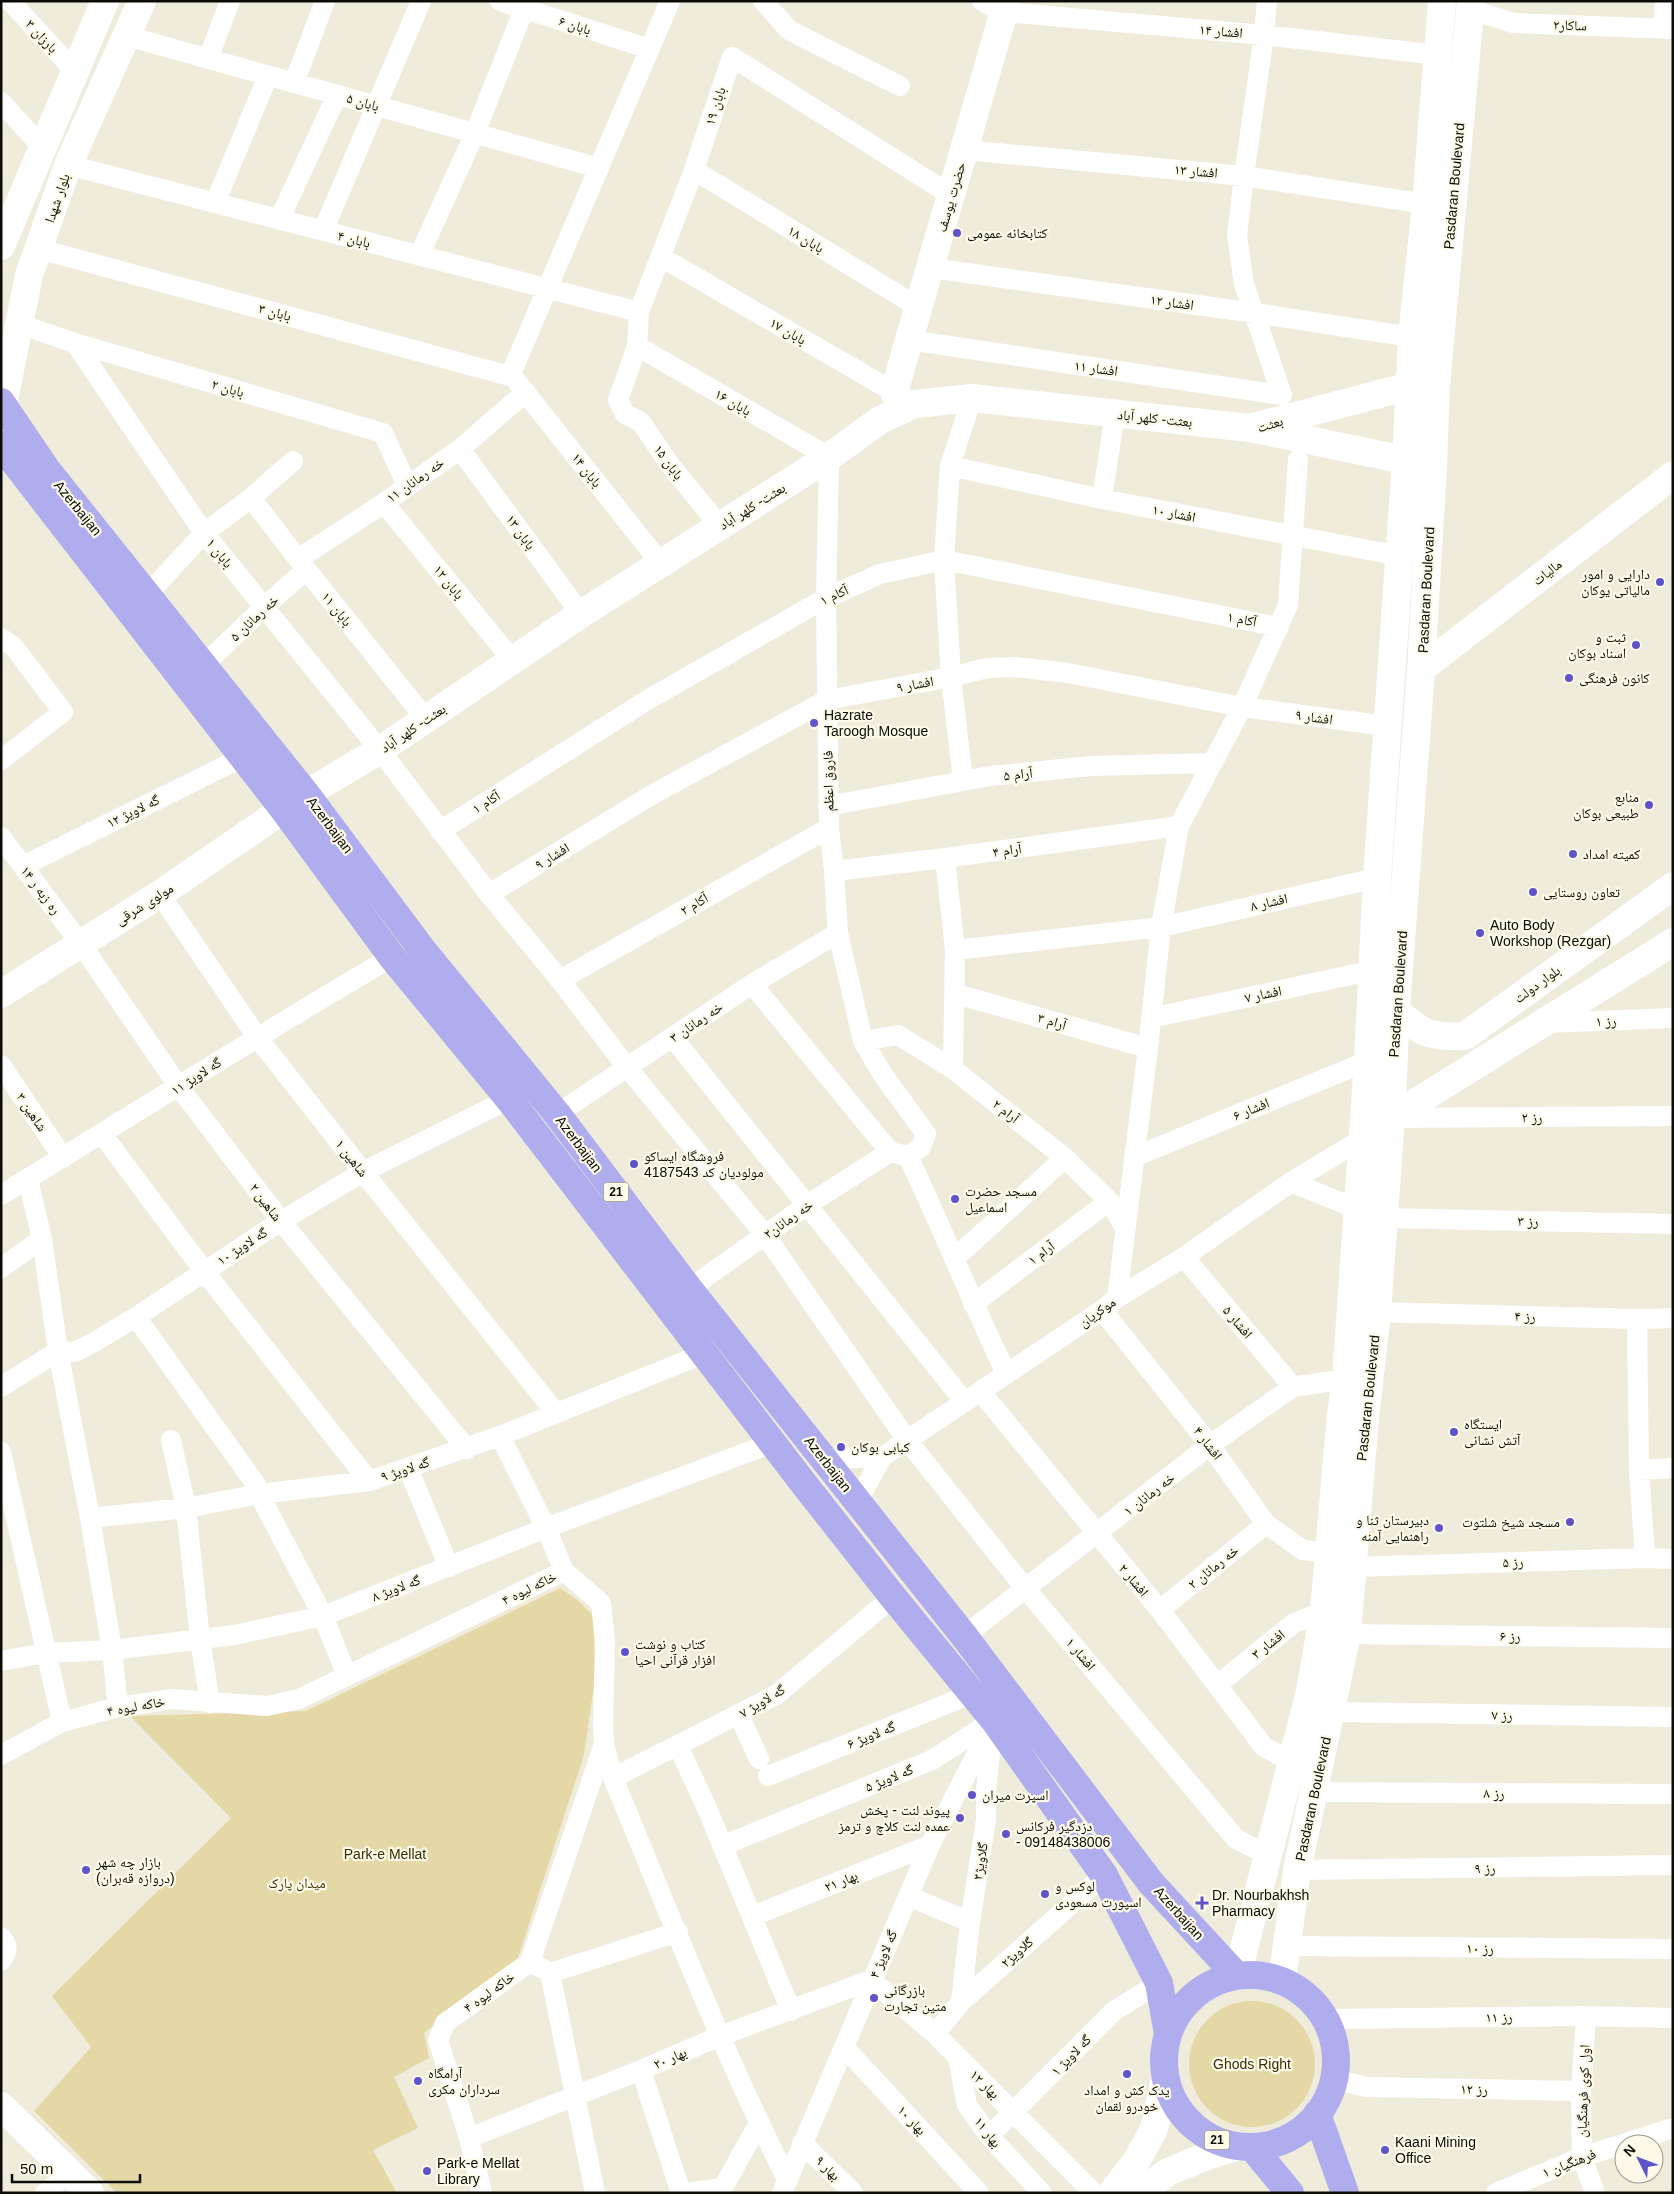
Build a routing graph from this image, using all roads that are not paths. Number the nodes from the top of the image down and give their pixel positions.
1 (10, 1) edge
2 (105, 1) edge
3 (142, 1) edge
4 (230, 1) edge
5 (325, 1) edge
6 (421, 1) edge
7 (500, 1) edge
8 (670, 1) edge
9 (763, 1) edge
10 (1267, 1) edge
11 (1442, 1) edge
12 (1664, 1) edge
13 (998, 5) edge
14 (1470, 5) edge
15 (524, 9) junction
16 (1668, 28) edge
17 (1264, 35) junction
18 (127, 36) junction
19 (650, 49) junction
20 (1438, 55) junction
21 (208, 59) junction
22 (74, 70) junction
23 (268, 76) junction
24 (294, 83) junction
25 (900, 86) dead end
26 (337, 95) junction
27 (1, 102) edge
28 (377, 106) junction
29 (475, 133) junction
30 (42, 147) junction
31 (964, 150) junction
32 (68, 165) junction
33 (599, 168) junction
34 (694, 170) junction
35 (1244, 176) junction
36 (951, 196) junction
37 (215, 203) junction
38 (1426, 204) junction
39 (279, 220) junction
40 (323, 231) junction
41 (2, 244) edge
42 (39, 250) junction
43 (419, 256) junction
44 (661, 257) junction
45 (931, 268) junction
46 (29, 275) junction
47 (548, 289) junction
48 (1, 294) edge
49 (918, 307) junction
50 (639, 312) junction
51 (1255, 313) junction
52 (19, 324) junction
53 (1412, 337) junction
54 (909, 340) junction
55 (75, 343) junction
56 (637, 346) junction
57 (510, 376) junction
58 (1423, 386) junction
59 (526, 392) junction
60 (904, 398) junction
61 (972, 398) junction
62 (618, 400) joint
63 (2, 405) edge
64 (1115, 413) junction
65 (1250, 428) junction
66 (460, 449) junction
67 (3, 456) edge
68 (829, 457) junction
69 (1298, 460) dead end
70 (1406, 460) junction
71 (293, 461) dead end
72 (950, 466) junction
73 (1433, 466) junction
74 (1673, 475) edge
75 (38, 477) junction
76 (407, 485) junction
77 (252, 498) junction
78 (1102, 499) junction
79 (384, 502) junction
80 (720, 526) junction
81 (204, 533) junction
82 (1292, 536) junction
83 (1400, 556) junction
84 (944, 560) junction
85 (302, 565) junction
86 (662, 565) junction
87 (147, 595) junction
88 (826, 598) junction
89 (263, 608) junction
90 (581, 614) junction
91 (1280, 627) junction
92 (1, 638) edge
93 (513, 661) junction
94 (203, 666) junction
95 (1421, 669) junction
96 (951, 678) junction
97 (827, 700) junction
98 (1242, 707) junction
99 (426, 718) junction
100 (1387, 726) junction
101 (380, 750) junction
102 (243, 757) junction
103 (1, 760) edge
104 (1211, 763) junction
105 (963, 781) junction
106 (306, 794) junction
107 (828, 806) junction
108 (284, 810) junction
109 (1179, 826) junction
110 (828, 828) junction
111 (440, 830) junction
112 (1, 837) edge
113 (944, 858) junction
114 (23, 866) junction
115 (834, 870) junction
116 (1377, 878) junction
117 (1673, 886) edge
118 (160, 894) junction
119 (489, 894) junction
120 (1161, 927) junction
121 (838, 933) junction
122 (1673, 942) edge
123 (80, 944) junction
124 (955, 950) junction
125 (392, 957) junction
126 (1374, 970) junction
127 (560, 980) junction
128 (752, 984) junction
129 (1, 994) edge
130 (956, 994) junction
131 (1396, 1009) junction
132 (1151, 1018) junction
133 (1673, 1018) edge
134 (1540, 1024) junction
135 (257, 1037) junction
136 (673, 1038) junction
137 (864, 1041) junction
138 (1148, 1048) junction
139 (1368, 1060) junction
140 (1, 1066) edge
141 (626, 1066) junction
142 (953, 1069) junction
143 (179, 1087) junction
144 (508, 1099) junction
145 (557, 1114) junction
146 (1673, 1116) edge
147 (1390, 1118) junction
148 (102, 1134) junction
149 (1362, 1139) junction
150 (899, 1154) junction
151 (1134, 1157) junction
152 (63, 1158) junction
153 (1065, 1158) junction
154 (363, 1172) junction
155 (28, 1179) junction
156 (1291, 1182) junction
157 (1, 1195) edge
158 (1109, 1201) junction
159 (807, 1205) junction
160 (1357, 1209) junction
161 (1382, 1218) junction
162 (281, 1221) junction
163 (1673, 1224) edge
164 (1124, 1226) junction
165 (765, 1235) junction
166 (42, 1239) junction
167 (1184, 1257) junction
168 (955, 1258) junction
169 (1, 1268) edge
170 (204, 1271) junction
171 (689, 1290) junction
172 (973, 1304) junction
173 (1109, 1304) junction
174 (1376, 1312) junction
175 (136, 1318) junction
176 (1673, 1318) edge
177 (1637, 1319) junction
178 (58, 1351) junction
179 (703, 1354) junction
180 (1006, 1373) junction
181 (1346, 1379) junction
182 (1, 1387) edge
183 (1293, 1387) junction
184 (972, 1397) junction
185 (556, 1413) junction
186 (1353, 1416) junction
187 (500, 1436) junction
188 (171, 1440) dead end
189 (907, 1440) junction
190 (772, 1443) junction
191 (1210, 1445) junction
192 (467, 1449) junction
193 (1, 1452) edge
194 (882, 1458) junction
195 (824, 1459) junction
196 (408, 1468) junction
197 (1673, 1468) edge
198 (1639, 1470) junction
199 (369, 1480) junction
200 (260, 1494) junction
201 (858, 1501) junction
202 (186, 1508) junction
203 (90, 1518) junction
204 (1266, 1524) junction
205 (546, 1528) junction
206 (1096, 1535) junction
207 (1328, 1553) junction
208 (1644, 1558) junction
209 (1673, 1560) edge
210 (449, 1567) junction
211 (1352, 1567) junction
212 (564, 1571) junction
213 (1025, 1588) junction
214 (893, 1597) junction
215 (1160, 1610) junction
216 (1324, 1611) junction
217 (323, 1616) junction
218 (1347, 1634) junction
219 (964, 1636) junction
220 (1673, 1638) edge
221 (200, 1639) junction
222 (112, 1650) junction
223 (46, 1654) junction
224 (1, 1661) edge
225 (347, 1676) junction
226 (1216, 1684) junction
227 (974, 1693) junction
228 (210, 1703) junction
229 (118, 1707) junction
230 (1332, 1712) junction
231 (739, 1715) junction
232 (1673, 1717) edge
233 (994, 1720) junction
234 (62, 1722) junction
235 (604, 1744) junction
236 (678, 1746) junction
237 (1, 1755) edge
238 (1291, 1761) junction
239 (613, 1778) junction
240 (1314, 1792) junction
241 (1673, 1794) edge
242 (930, 1845) junction
243 (722, 1846) junction
244 (1268, 1854) junction
245 (1673, 1865) edge
246 (1298, 1870) junction
247 (1104, 1875) junction
248 (908, 1896) junction
249 (753, 1916) junction
250 (970, 1922) junction
251 (678, 1932) junction
252 (1, 1937) edge
253 (1288, 1946) junction
254 (1673, 1949) edge
255 (1, 1961) edge
256 (530, 1962) junction
257 (550, 1973) junction
258 (1237, 1976) junction
259 (871, 1980) junction
260 (1282, 1981) junction
261 (1159, 1983) junction
262 (961, 2002) junction
263 (792, 2011) junction
264 (1586, 2016) junction
265 (1673, 2018) edge
266 (1325, 2019) junction
267 (935, 2034) junction
268 (1168, 2034) junction
269 (720, 2036) junction
270 (845, 2048) junction
271 (958, 2058) junction
272 (641, 2070) junction
273 (1165, 2078) junction
274 (1334, 2079) junction
275 (1581, 2091) junction
276 (575, 2097) junction
277 (1, 2106) edge
278 (1014, 2113) junction
279 (1317, 2114) junction
280 (759, 2123) junction
281 (1673, 2128) edge
282 (1, 2129) edge
283 (989, 2136) junction
284 (469, 2138) junction
285 (802, 2143) junction
286 (1244, 2147) junction
287 (1582, 2157) junction
288 (784, 2186) edge
289 (55, 2190) edge
290 (721, 2191) edge
291 (590, 2192) edge
292 (90, 2193) edge
293 (482, 2193) edge
294 (681, 2193) edge
295 (687, 2193) edge
296 (853, 2193) edge
297 (979, 2193) edge
298 (1042, 2193) edge
299 (1094, 2193) edge
300 (1112, 2193) edge
301 (1140, 2193) edge
302 (1290, 2193) edge
303 (1345, 2193) edge
304 (1496, 2193) edge
305 (1595, 2193) edge

1 - 22 street, بارزان ۳
2 - 22 main road
3 - 18 main road, بلوار شهدا
4 - 21 street
5 - 24 street
6 - 28 street
7 - 15 street, بابان ۶
8 - 19 street
9 - 25 street
10 - 17 street
11 - 20 main road, Pasdaran Boulevard
12 - 16 street
13 - 17 street, افشار ۱۴
13 - 31 main road, حضرت یوسف
14 - 16 street, ساکار۲
14 - 58 main road, Pasdaran Boulevard
15 - 19 street, بابان ۶
15 - 29 street
17 - 20 street, افشار ۱۴
17 - 35 street
18 - 21 street, بابان ۵
18 - 32 main road, بلوار شهدا
19 - 33 street
20 - 38 main road, Pasdaran Boulevard
21 - 23 street, بابان ۵
22 - 30 main road
23 - 24 street, بابان ۵
23 - 37 street
24 - 26 street, بابان ۵
26 - 28 street, بابان ۵
26 - 39 street
27 - 30 street
28 - 29 street, بابان ۵
28 - 40 street
29 - 33 street, بابان ۵
29 - 43 street
30 - 41 main road
31 - 35 street, افشار ۱۳
31 - 36 main road, حضرت یوسف
32 - 37 street, بابان ۴
32 - 42 main road, بلوار شهدا
33 - 47 street
34 - 36 street, بابان ۱۹
34 - 44 street, بابان ۱۹
34 - 49 street, بابان ۱۸
35 - 38 street, افشار ۱۳
35 - 51 street
36 - 45 main road, حضرت یوسف
37 - 39 street, بابان ۴
38 - 53 main road, Pasdaran Boulevard
39 - 40 street, بابان ۴
40 - 43 street, بابان ۴
42 - 46 main road, بلوار شهدا
42 - 57 street, بابان ۳
43 - 47 street, بابان ۴
44 - 50 street, بابان ۱۹
44 - 60 street, بابان ۱۷
45 - 49 main road, حضرت یوسف
45 - 51 street, افشار ۱۲
46 - 48 main road
46 - 52 main road, بلوار شهدا
47 - 50 street, بابان ۴
47 - 57 street
49 - 54 main road, حضرت یوسف
50 - 56 street, بابان ۱۹
51 - 53 street, افشار ۱۲
51 - 54 street, افشار ۱۱
52 - 55 street, بابان ۲
52 - 63 main road, بلوار شهدا
53 - 58 main road, Pasdaran Boulevard
54 - 60 main road, حضرت یوسف
55 - 76 street, بابان ۲
55 - 81 street, بابان ۱
56 - 62 street, بابان ۱۹
56 - 68 street, بابان ۱۶
57 - 59 street, بابان ۱۴
58 - 65 main road, بعثت
58 - 70 main road, Pasdaran Boulevard
58 - 73 main road, Pasdaran Boulevard
59 - 66 street, خه رمانان ۱۱
59 - 86 street, بابان ۱۴
60 - 61 main road, بعثت- کلهر آباد
60 - 68 main road, بعثت- کلهر آباد
61 - 64 main road, بعثت- کلهر آباد
61 - 72 street
62 - 80 street, بابان ۱۵
63 - 75 main road, Azerbaijan / 21
64 - 65 main road, بعثت- کلهر آباد
64 - 78 street
65 - 70 main road, بعثت
66 - 76 street, خه رمانان ۱۱
66 - 90 street, بابان ۱۳
67 - 75 main road, Azerbaijan / 21
68 - 80 main road, بعثت- کلهر آباد
68 - 88 street, فاروق اعظم
69 - 82 street
70 - 73 main road, بعثت
70 - 83 main road, Pasdaran Boulevard
71 - 77 street
72 - 78 street, افشار ۱۰
72 - 84 street
73 - 95 main road, Pasdaran Boulevard
74 - 95 main road, مالیات
75 - 87 main road, Azerbaijan / 21
75 - 102 main road, Azerbaijan / 21
76 - 79 street, خه رمانان ۱۱
77 - 81 street
77 - 85 street, بابان ۱۱
78 - 82 street, افشار ۱۰
79 - 85 street, خه رمانان ۱۱
79 - 93 street, بابان ۱۲
80 - 86 main road, بعثت- کلهر آباد
81 - 87 street
81 - 89 street, بابان ۱
82 - 83 street, افشار ۱۰
82 - 91 street
83 - 100 main road, Pasdaran Boulevard
84 - 88 street, آکام ۱
84 - 91 street, آکام ۱
84 - 96 street
85 - 89 street, خه رمانان ۵
85 - 99 street, بابان ۱۱
86 - 90 main road, بعثت- کلهر آباد
87 - 94 main road, Azerbaijan / 21
88 - 97 street, فاروق اعظم
88 - 111 street, آکام ۱
89 - 94 street, خه رمانان ۵
89 - 101 street, بابان ۱
90 - 93 main road, بعثت- کلهر آباد
91 - 98 street
92 - 103 street
93 - 99 main road, بعثت- کلهر آباد
94 - 106 main road, Azerbaijan / 21
95 - 131 main road, Pasdaran Boulevard
96 - 97 street, افشار ۹
96 - 98 street, افشار ۹
96 - 105 street
97 - 107 street, فاروق اعظم
97 - 119 street, افشار ۹
98 - 100 street, افشار ۹
98 - 104 street
99 - 101 main road, بعثت- کلهر آباد
100 - 116 main road, Pasdaran Boulevard
101 - 106 main road, بعثت- کلهر آباد
101 - 111 street, بابان ۱
102 - 108 main road, Azerbaijan / 21
102 - 114 street, گه لاویژ ۱۲
104 - 105 street, آرام ۵
104 - 109 street
105 - 107 street, آرام ۵
106 - 108 main road, بعثت- کلهر آباد
106 - 145 main road, Azerbaijan / 21
107 - 110 street, فاروق اعظم
108 - 118 main road, مولوی شرقی
108 - 125 main road, Azerbaijan / 21
109 - 113 street, آرام ۴
109 - 120 street
110 - 115 street, فاروق اعظم
110 - 127 street, آکام ۲
111 - 119 street, بابان ۱
112 - 114 street, ره زبه ر ۱۴
113 - 115 street, آرام ۴
113 - 124 street
114 - 123 street, ره زبه ر ۱۴
115 - 121 street, فاروق اعظم
116 - 120 street, افشار ۸
116 - 126 main road, Pasdaran Boulevard
117 - 131 main road, بلوار دولت
118 - 123 main road, مولوی شرقی
118 - 135 street, شاهین ۱
119 - 127 street, بابان ۱
120 - 124 street, افشار ۸
120 - 132 street
121 - 128 street, خه رمانان ۳
121 - 137 street, فاروق اعظم
122 - 134 main road
123 - 129 main road, مولوی شرقی
123 - 143 street, شاهین ۲
124 - 130 street
125 - 135 street, گه لاویژ ۱۱
125 - 144 main road, Azerbaijan / 21
126 - 132 street, افشار ۷
126 - 139 main road, Pasdaran Boulevard
127 - 141 street, بابان ۱
128 - 136 street, خه رمانان ۳
128 - 150 street
130 - 138 street, آرام ۳
130 - 142 street
131 - 147 main road, Pasdaran Boulevard
132 - 138 street
133 - 134 street, رز ۱
134 - 147 main road
135 - 143 street, گه لاویژ ۱۱
135 - 154 street, شاهین ۱
136 - 141 street, خه رمانان ۳
136 - 159 street, افشار ۲
137 - 142 street, آرام ۲
137 - 150 street, خه رمانان۲
138 - 151 street
139 - 149 main road, Pasdaran Boulevard
139 - 151 street, افشار ۶
140 - 152 street, شاهین ۳
141 - 145 street, خه رمانان ۳
141 - 165 street, افشار ۱
142 - 153 street, آرام ۲
143 - 148 street, گه لاویژ ۱۱
143 - 162 street, شاهین ۲
144 - 154 street, گه لاویژ ۱۰
144 - 179 main road, Azerbaijan / 21
145 - 171 main road, Azerbaijan / 21
146 - 147 street, رز ۲
147 - 161 main road, Pasdaran Boulevard
148 - 152 street, گه لاویژ ۱۱
148 - 170 street
149 - 156 street, موکریان
149 - 160 main road, Pasdaran Boulevard
150 - 159 street, خه رمانان۲
150 - 168 street
151 - 164 street
152 - 155 street, گه لاویژ ۱۱
153 - 158 street, آرام ۲
153 - 168 street
154 - 162 street, گه لاویژ ۱۰
154 - 185 street, شاهین ۱
155 - 157 street, گه لاویژ ۱۱
155 - 166 street
156 - 160 street
156 - 167 street, موکریان
158 - 164 street, آرام ۲
158 - 172 street, آرام ۱
159 - 165 street, خه رمانان۲
159 - 184 street, افشار ۲
160 - 181 main road, Pasdaran Boulevard
161 - 163 street, رز ۳
161 - 174 main road, Pasdaran Boulevard
162 - 170 street, گه لاویژ ۱۰
162 - 192 street, شاهین ۲
164 - 173 street
165 - 171 street, خه رمانان۲
165 - 189 street, افشار ۱
166 - 169 street
166 - 178 street
167 - 173 street, موکریان
167 - 183 street, افشار ۵
168 - 172 street
170 - 175 street, گه لاویژ ۱۰
170 - 199 street
171 - 195 main road, Azerbaijan / 21
172 - 180 street
173 - 180 street, موکریان
173 - 191 street, افشار ۴
174 - 177 street, رز ۴
174 - 186 main road, Pasdaran Boulevard
175 - 178 street, گه لاویژ ۱۰
175 - 200 street
176 - 177 street, رز ۴
177 - 198 street
178 - 182 street
178 - 203 street
179 - 185 street, گه لاویژ ۹
179 - 190 main road, Azerbaijan / 21
180 - 184 street, موکریان
181 - 183 street, خه رمانان ۱
181 - 186 main road, Pasdaran Boulevard
183 - 191 street, خه رمانان ۱
184 - 189 street, موکریان
184 - 206 street, افشار ۲
185 - 187 street, گه لاویژ ۹
186 - 207 main road, Pasdaran Boulevard
186 - 211 main road, Pasdaran Boulevard
187 - 192 street, گه لاویژ ۹
187 - 205 street
188 - 202 street
189 - 194 street, موکریان
189 - 213 street, افشار ۱
190 - 205 street, گه لاویژ ۸
190 - 214 main road, Azerbaijan / 21
191 - 204 street, افشار ۴
191 - 206 street, خه رمانان ۱
192 - 196 street, گه لاویژ ۹
193 - 223 street
194 - 195 street
194 - 201 street
195 - 201 main road, Azerbaijan / 21
196 - 199 street, گه لاویژ ۹
196 - 210 street
197 - 198 street
198 - 208 street
199 - 200 street, گه لاویژ ۹
200 - 202 street, گه لاویژ ۹
200 - 217 street
201 - 219 main road, Azerbaijan / 21
202 - 203 street, گه لاویژ ۹
202 - 221 street
203 - 222 street
204 - 207 street, افشار ۴
204 - 215 street, خه رمانان ۲
205 - 210 street, گه لاویژ ۸
205 - 212 street
206 - 213 street, خه رمانان ۱
206 - 215 street, افشار ۲
207 - 216 main road, Pasdaran Boulevard
208 - 209 street, رز ۵
208 - 211 street, رز ۵
210 - 217 street, گه لاویژ ۸
211 - 218 main road, Pasdaran Boulevard
212 - 225 street, خاکه لیوه ۴
212 - 235 street, خاکه لیوه ۴
213 - 219 street, خه رمانان ۱
213 - 244 street, افشار ۱
214 - 227 main road, Azerbaijan / 21
214 - 231 street, گه لاویژ ۷
215 - 226 street, افشار ۲
216 - 226 street, افشار ۳
216 - 238 main road, Pasdaran Boulevard
217 - 221 street, گه لاویژ ۸
217 - 225 street
218 - 220 street, رز ۶
218 - 230 main road, Pasdaran Boulevard
219 - 258 main road, Azerbaijan / 21
221 - 222 street, گه لاویژ ۸
221 - 228 street
222 - 223 street, گه لاویژ ۸
222 - 229 street
223 - 224 street, گه لاویژ ۸
223 - 234 street
225 - 228 street, خاکه لیوه ۴
226 - 238 street, افشار ۲
227 - 231 street, گه لاویژ ۶
227 - 233 main road, Azerbaijan / 21
228 - 229 street, خاکه لیوه ۴
229 - 234 street, خاکه لیوه ۴
230 - 232 street, رز ۷
230 - 240 main road, Pasdaran Boulevard
231 - 236 street, گه لاویژ ۷
233 - 242 street, گه لاویژ ۴
233 - 243 street, گه لاویژ ۵
233 - 247 main road, Azerbaijan / 21
233 - 250 street, گلاویژ۳
234 - 237 street, خاکه لیوه ۴
235 - 239 street
235 - 256 street, خاکه لیوه ۴
236 - 239 street, گه لاویژ ۷
236 - 243 street
238 - 244 main road, Pasdaran Boulevard
239 - 251 street
240 - 241 street, رز ۸
240 - 246 main road, Pasdaran Boulevard
242 - 248 street, گه لاویژ ۴
242 - 249 street, بهار ۲۱
243 - 249 street
244 - 258 main road, Pasdaran Boulevard
245 - 246 street, رز ۹
246 - 253 main road, Pasdaran Boulevard
247 - 261 main road, Azerbaijan / 21
247 - 262 street, گلاویژ۲
248 - 250 street
248 - 259 street, گه لاویژ ۴
249 - 263 street
250 - 262 street, گلاویژ۳
251 - 257 street
251 - 269 street
252 - 255 street
253 - 254 street, رز ۱۰
253 - 260 main road, Pasdaran Boulevard
256 - 257 street
256 - 284 street, خاکه لیوه ۴
257 - 276 street
258 - 260 main road, 21
258 - 268 main road, 21
259 - 263 street, بهار ۲۰
259 - 267 street, بهار ۱۲
259 - 270 street, گه لاویژ ۴
260 - 266 main road, 21
261 - 268 main road, Azerbaijan / 21
261 - 278 street, گه لاویژ ۱
262 - 267 street, گلاویژ۲
263 - 269 street, بهار ۲۰
264 - 265 street, رز ۱۱
264 - 266 street, رز ۱۱
264 - 275 street, اول کوی فرهنگیان
266 - 274 main road, 21
267 - 271 street, بهار ۱۲
268 - 273 main road, 21
269 - 272 street, بهار ۲۰
269 - 280 street
270 - 285 street, گه لاویژ ۴
270 - 297 street, بهار ۱۰
271 - 278 street, بهار ۱۲
271 - 283 street, بهار ۱۱
272 - 276 street, بهار ۲۰
272 - 294 street
273 - 286 main road, 21
273 - 300 main road
274 - 275 street, رز ۱۲
274 - 279 main road, 21
275 - 287 street, اول کوی فرهنگیان
276 - 284 street, بهار ۲۰
276 - 291 street
277 - 292 main road
278 - 283 street, گه لاویژ ۱
278 - 299 street, بهار ۱۲
279 - 286 main road, 21
279 - 303 main road
280 - 288 street
280 - 290 street
281 - 287 street, فرهنگیان ۱
282 - 289 main road
283 - 298 street, بهار ۱۱
284 - 293 street, خاکه لیوه ۴
285 - 288 street, گه لاویژ ۴
285 - 296 street, بهار ۹
286 - 301 main road
286 - 302 main road
287 - 304 street, فرهنگیان ۱
287 - 305 street, اول کوی فرهنگیان
290 - 295 street

